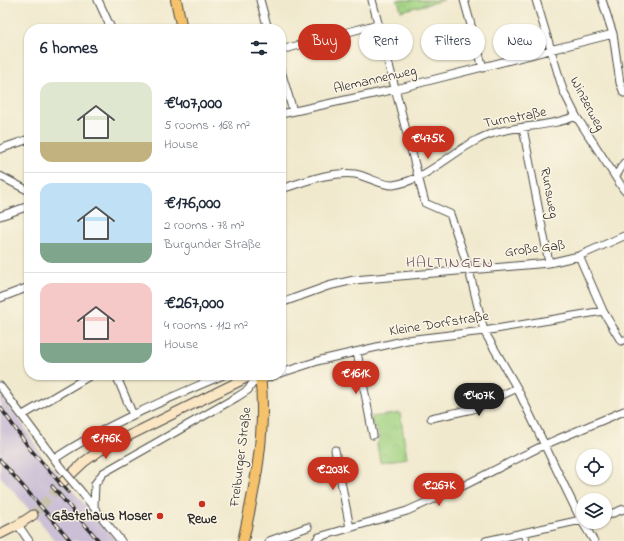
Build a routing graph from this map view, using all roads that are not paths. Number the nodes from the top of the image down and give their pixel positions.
1 (98, 0) edge
2 (176, 0) edge
3 (260, 0) edge
4 (372, 0) edge
5 (464, 0) edge
6 (536, 0) edge
7 (602, 0) edge
8 (109, 24) edge
9 (181, 24) edge
10 (267, 24) edge
11 (378, 24) edge
12 (359, 29) edge
13 (613, 34) junction
14 (286, 49) edge
15 (550, 52) junction
16 (388, 60) edge
17 (483, 68) junction
18 (286, 88) edge
19 (396, 89) junction
20 (624, 93) edge
21 (293, 111) junction
22 (286, 113) edge
23 (576, 116) junction
24 (523, 128) junction
25 (24, 141) edge
26 (0, 149) edge
27 (624, 163) edge
28 (0, 176) edge
29 (616, 176) junction
30 (418, 178) junction
31 (286, 187) edge
32 (24, 188) edge
33 (624, 190) edge
34 (24, 208) edge
35 (0, 216) edge
36 (624, 236) edge
37 (579, 256) junction
38 (549, 263) junction
39 (468, 270) junction
40 (24, 289) edge
41 (0, 298) edge
42 (286, 301) edge
43 (603, 311) junction
44 (484, 331) junction
45 (624, 340) edge
46 (357, 352) junction
47 (286, 371) edge
48 (83, 380) edge
49 (118, 380) edge
50 (211, 380) edge
51 (249, 380) edge
52 (255, 380) edge
53 (259, 380) edge
54 (0, 386) edge
55 (518, 388) junction
56 (624, 411) edge
57 (23, 414) junction
58 (133, 415) junction
59 (431, 418) dead end
60 (373, 435) dead end
61 (544, 445) junction
62 (335, 450) dead end
63 (54, 458) junction
64 (63, 482) tunnel mouth
65 (576, 505) edge
66 (94, 506) junction
67 (624, 509) edge
68 (612, 513) edge
69 (33, 515) tunnel mouth
70 (576, 523) edge
71 (18, 526) junction
72 (308, 527) dead end
73 (350, 528) junction
74 (588, 529) edge
75 (524, 532) junction
76 (0, 534) edge
77 (29, 541) edge
78 (121, 541) edge
79 (243, 541) edge
80 (269, 541) edge
81 (316, 541) edge
82 (488, 541) edge
83 (526, 541) edge
84 (594, 541) edge

1 - 8 street
2 - 9 main road
3 - 10 street
4 - 11 street
5 - 17 street
6 - 15 street, Winzerweg
7 - 13 street
12 - 14 street
13 - 15 street, Alemannenweg
13 - 20 street
15 - 17 street, Alemannenweg
15 - 23 street, Winzerweg
16 - 19 street
17 - 19 street, Alemannenweg
18 - 21 street
19 - 21 street, Alemannenweg
19 - 30 street
21 - 22 street, Alemannenweg
23 - 24 street, Turnstraße
23 - 29 street, Winzerweg
24 - 30 street, Turnstraße
24 - 38 street, Runsweg
25 - 26 street
27 - 29 street
28 - 32 street
29 - 33 street, Winzerweg
30 - 31 street, Turnstraße
30 - 39 street
34 - 35 street
36 - 37 street, Große Gaß
37 - 38 street, Große Gaß
37 - 43 street
38 - 39 street, Große Gaß
39 - 42 street, Große Gaß
39 - 44 street
40 - 41 street
43 - 44 street, Kleine Dorfstraße
43 - 45 street
44 - 46 street, Kleine Dorfstraße
44 - 55 street
46 - 47 street, Kleine Dorfstraße
46 - 60 street
48 - 57 street
49 - 58 street
50 - 58 street
51 - 64 street
52 - 66 street
53 - 79 main road, Freiburger Straße
54 - 57 street
55 - 59 street
55 - 61 street
56 - 61 street
57 - 63 street
58 - 63 street
61 - 65 street
61 - 73 street
62 - 73 street
63 - 66 street, bridge
66 - 78 street
67 - 68 street
69 - 71 street
70 - 75 street
71 - 76 street
71 - 77 street
72 - 80 street
73 - 81 street
74 - 84 street
75 - 82 street
75 - 83 street

